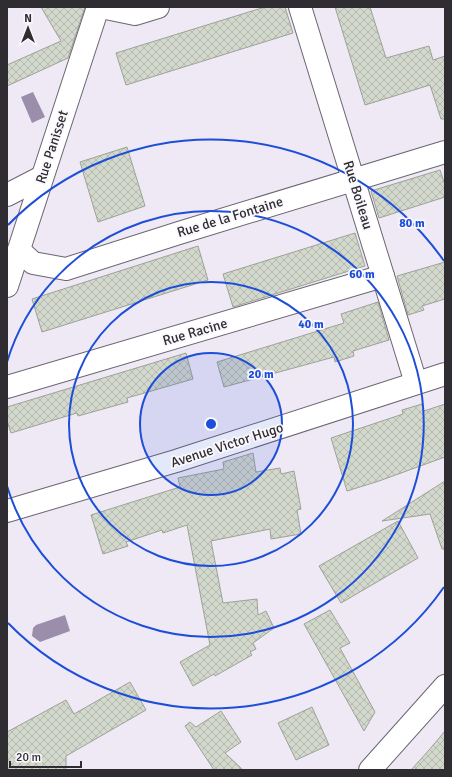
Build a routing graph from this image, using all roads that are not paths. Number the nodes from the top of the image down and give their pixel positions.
1 (99, 7) edge
2 (158, 7) edge
3 (300, 7) edge
4 (445, 152) edge
5 (42, 177) junction
6 (353, 180) junction
7 (7, 195) edge
8 (19, 250) junction
9 (383, 276) junction
10 (7, 286) edge
11 (445, 374) edge
12 (416, 383) junction
13 (7, 387) edge
14 (7, 511) edge
15 (445, 686) edge
16 (370, 770) edge

1 - 2 street
1 - 5 street, Rue Panisset
3 - 6 street, Rue Boileau
4 - 6 street, Rue de la Fontaine
5 - 7 street
5 - 8 street, Rue Panisset
6 - 8 street, Rue de la Fontaine
6 - 9 street, Rue Boileau
8 - 10 street, Rue Panisset
9 - 12 street, Rue Boileau
9 - 13 street, Rue Racine
11 - 12 street, Avenue Victor Hugo
12 - 14 street, Avenue Victor Hugo
15 - 16 street

